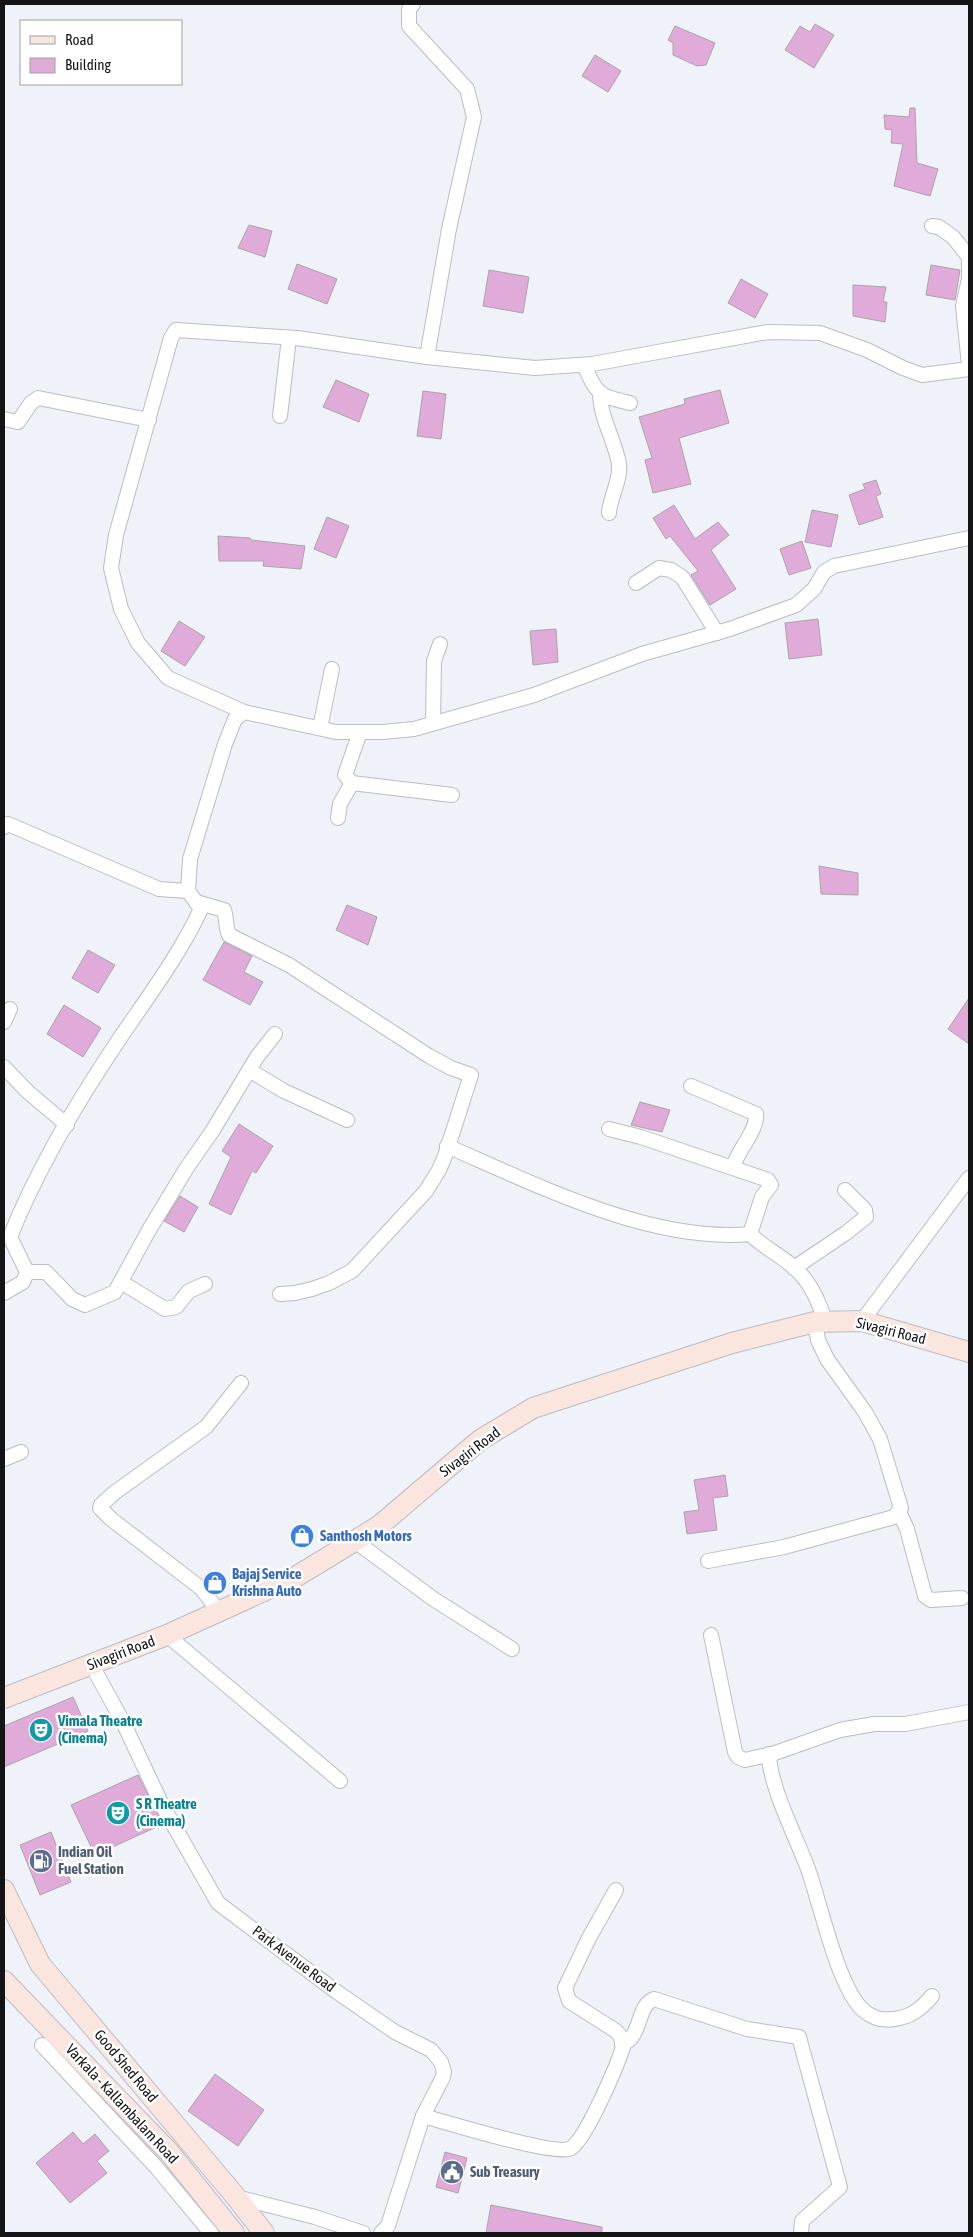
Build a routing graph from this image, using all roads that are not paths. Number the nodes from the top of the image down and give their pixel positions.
1 (413, 4) edge
2 (932, 226) dead end
3 (289, 338) junction
4 (427, 357) junction
5 (584, 365) junction
6 (969, 365) edge
7 (969, 369) edge
8 (600, 393) junction
9 (630, 403) dead end
10 (280, 416) dead end
11 (4, 419) edge
12 (149, 420) junction
13 (609, 513) dead end
14 (969, 538) edge
15 (636, 583) dead end
16 (717, 633) junction
17 (440, 644) dead end
18 (332, 669) dead end
19 (244, 712) junction
20 (432, 723) junction
21 (320, 728) junction
22 (360, 732) junction
23 (352, 783) junction
24 (452, 794) dead end
25 (338, 818) dead end
26 (4, 827) edge
27 (192, 897) junction
28 (275, 1034) dead end
29 (4, 1067) edge
30 (249, 1070) junction
31 (691, 1086) dead end
32 (347, 1120) dead end
33 (67, 1125) junction
34 (609, 1129) dead end
35 (447, 1146) junction
36 (733, 1167) junction
37 (969, 1178) edge
38 (845, 1190) dead end
39 (750, 1234) junction
40 (7, 1235) edge
41 (794, 1268) junction
42 (27, 1272) junction
43 (121, 1282) junction
44 (205, 1284) dead end
45 (4, 1293) edge
46 (280, 1294) dead end
47 (820, 1321) junction
48 (862, 1321) junction
49 (969, 1352) edge
50 (240, 1383) dead end
51 (21, 1452) dead end
52 (4, 1459) edge
53 (899, 1512) junction
54 (354, 1541) junction
55 (708, 1561) dead end
56 (962, 1598) dead end
57 (219, 1612) junction
58 (167, 1635) junction
59 (711, 1635) dead end
60 (512, 1649) dead end
61 (91, 1664) junction
62 (4, 1698) edge
63 (969, 1712) edge
64 (769, 1754) junction
65 (340, 1781) dead end
66 (4, 1890) edge
67 (616, 1890) dead end
68 (4, 1981) edge
69 (932, 1996) dead end
70 (622, 2044) junction
71 (42, 2045) dead end
72 (423, 2116) junction
73 (236, 2197) junction
74 (211, 2233) edge
75 (234, 2233) edge
76 (264, 2233) edge
77 (363, 2233) edge
78 (381, 2233) edge
79 (801, 2233) edge

1 - 4 street
2 - 6 street
3 - 4 street
3 - 10 street
3 - 12 street
4 - 5 street
5 - 7 street
5 - 8 street
8 - 9 street
8 - 13 street
11 - 12 street
12 - 19 street
14 - 16 street
15 - 16 street
16 - 20 street
17 - 20 street
18 - 21 street
19 - 21 street
19 - 27 street
20 - 22 street
21 - 22 street
22 - 23 street
23 - 24 street
23 - 25 street
26 - 27 street
27 - 33 street
27 - 35 street
28 - 30 street
29 - 33 street
30 - 32 street
30 - 43 street
31 - 36 street
33 - 40 street
34 - 36 street
35 - 39 street
35 - 46 street
36 - 39 street
37 - 48 street
38 - 41 street
39 - 41 street
40 - 42 street
41 - 47 street
42 - 43 street
42 - 45 street
43 - 44 street
47 - 48 main road, Sivagiri Road
47 - 53 street
47 - 54 main road, Sivagiri Road
48 - 49 main road, Sivagiri Road
50 - 57 street
51 - 52 street
53 - 55 street
53 - 56 street
54 - 57 main road, Sivagiri Road
54 - 60 street
57 - 58 main road, Sivagiri Road
58 - 61 main road, Sivagiri Road
58 - 65 street
59 - 64 street
61 - 62 main road, Sivagiri Road
61 - 72 street, Park Avenue Road
63 - 64 street
64 - 69 street
66 - 73 main road, Good Shed Road
67 - 70 street
68 - 75 main road, Varkala - Kallambalam Road
70 - 72 street
70 - 79 street
71 - 74 street
72 - 78 street, Park Avenue Road
73 - 76 main road, Good Shed Road
73 - 77 street

